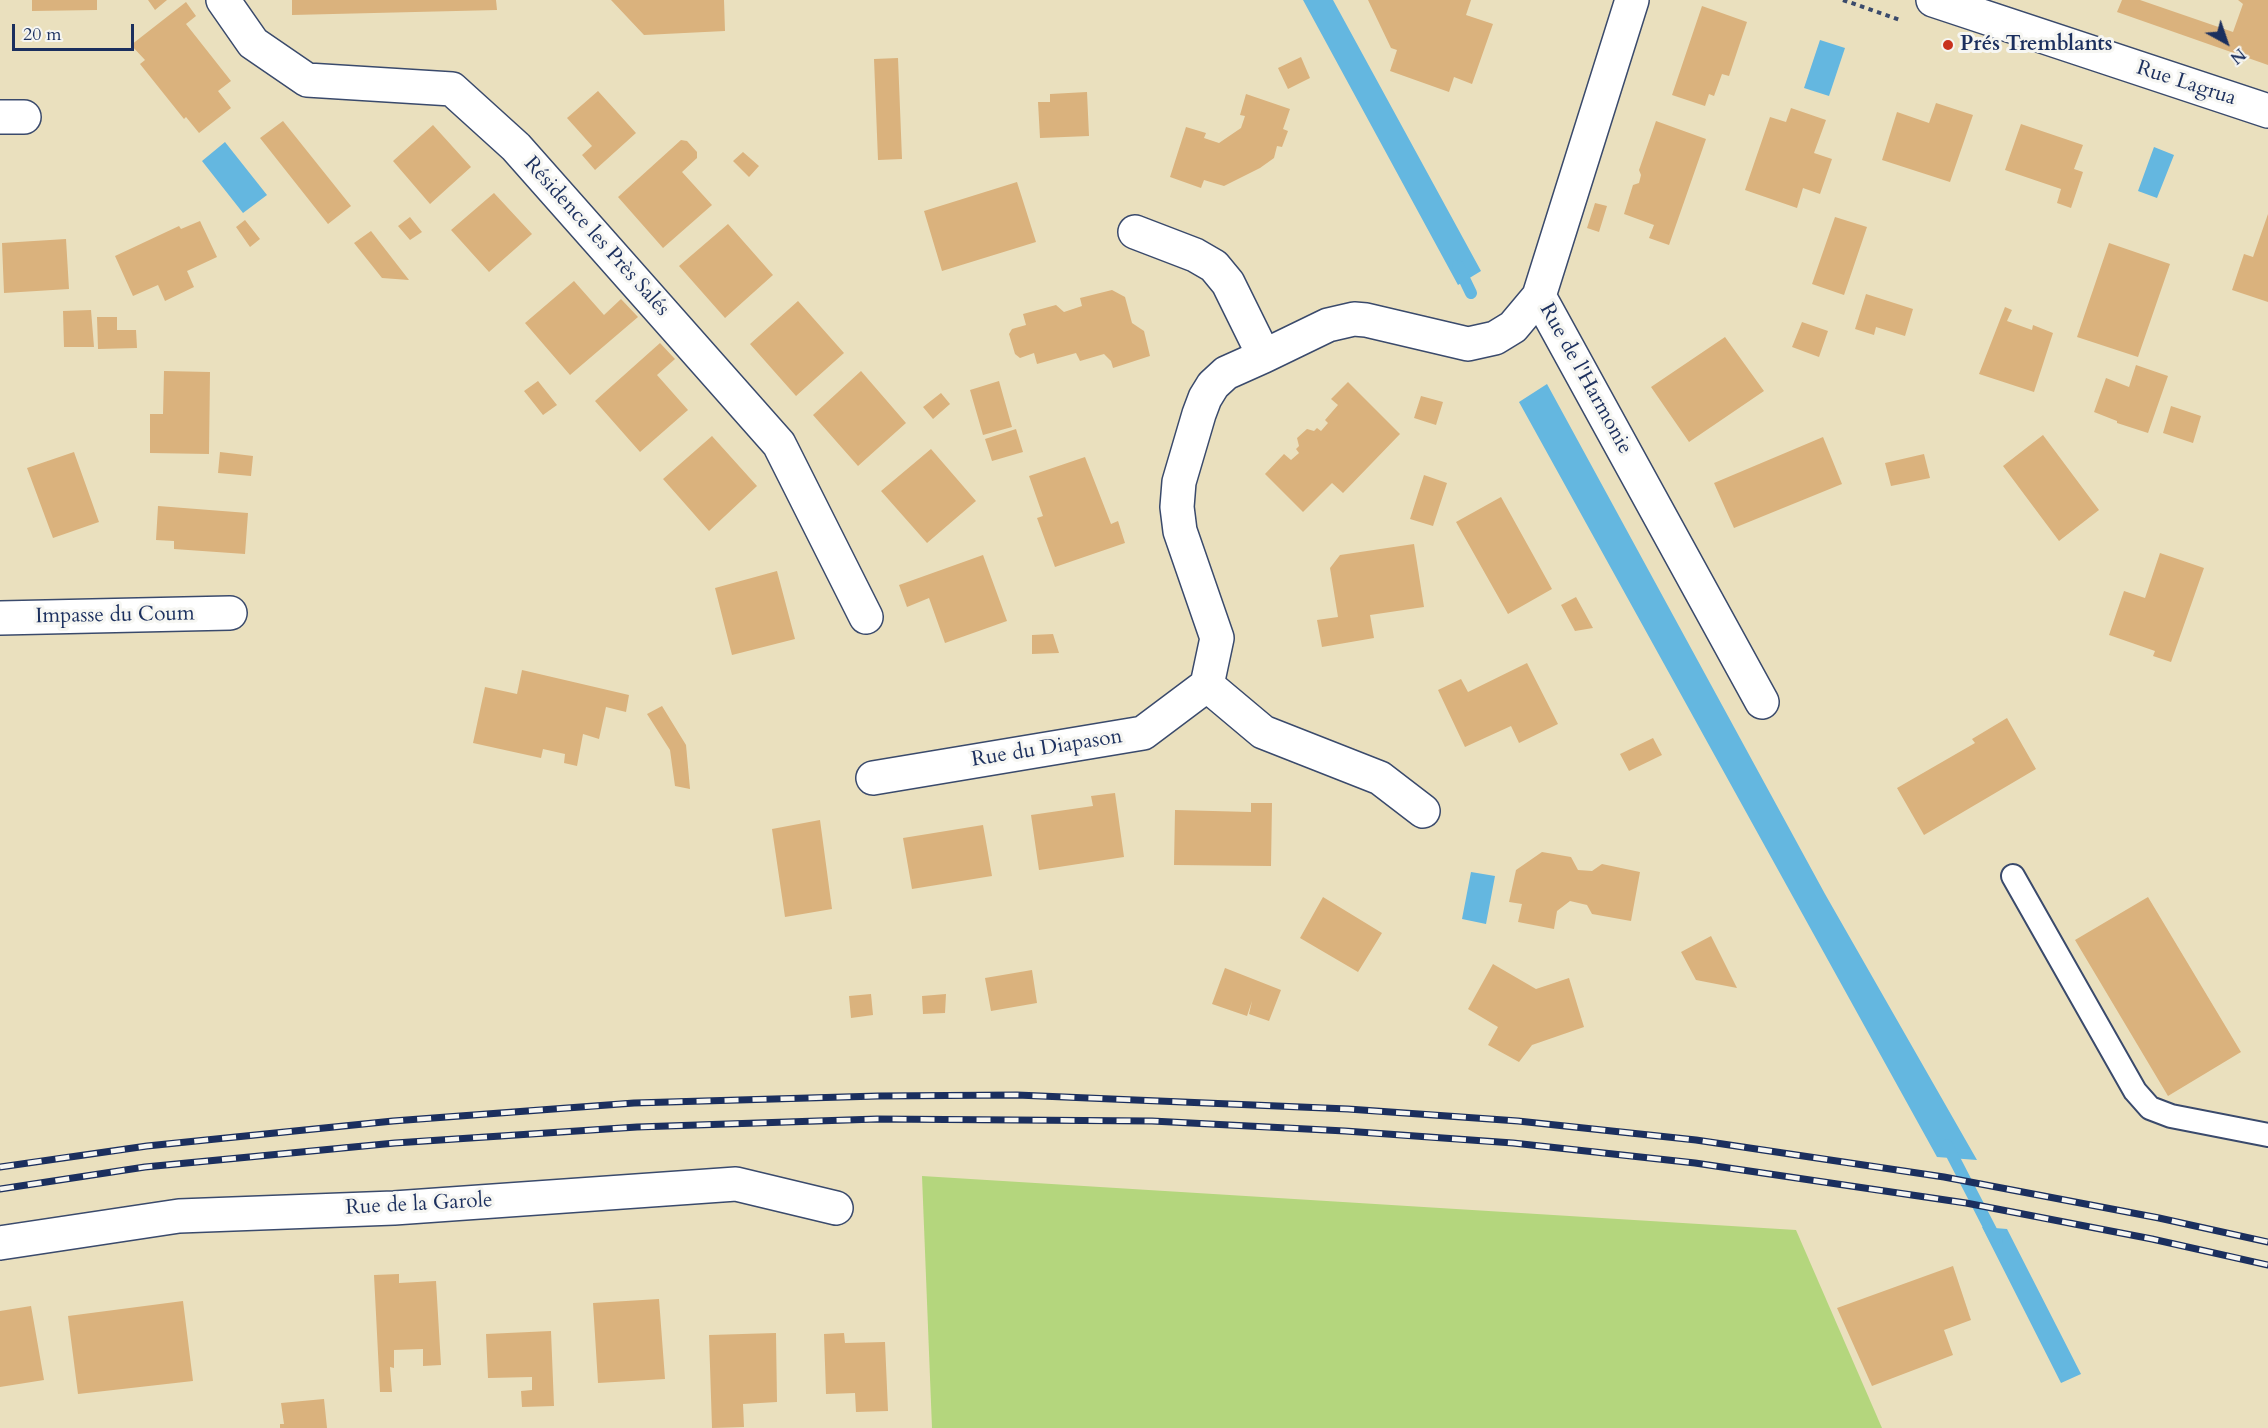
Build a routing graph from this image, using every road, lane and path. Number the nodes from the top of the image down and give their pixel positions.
1 (223, 0) edge
2 (1632, 0) edge
3 (1933, 0) edge
4 (2268, 111) edge
5 (1135, 232) dead end
6 (1539, 296) junction
7 (1264, 356) junction
8 (230, 613) dead end
9 (866, 617) dead end
10 (0, 618) edge
11 (1207, 685) junction
12 (1762, 702) dead end
13 (873, 778) dead end
14 (1423, 811) dead end
15 (2013, 876) dead end
16 (2268, 1135) edge
17 (836, 1208) dead end
18 (0, 1243) edge

1 - 9 street, Résidence les Près Salés
2 - 6 street, Rue de l'Harmonie
3 - 4 street, Rue Lagrua
5 - 7 street
6 - 7 street
6 - 12 street, Rue de l'Harmonie
7 - 11 street
8 - 10 street, Impasse du Coum
11 - 13 street, Rue du Diapason
11 - 14 street
15 - 16 lane
17 - 18 street, Rue de la Garole

